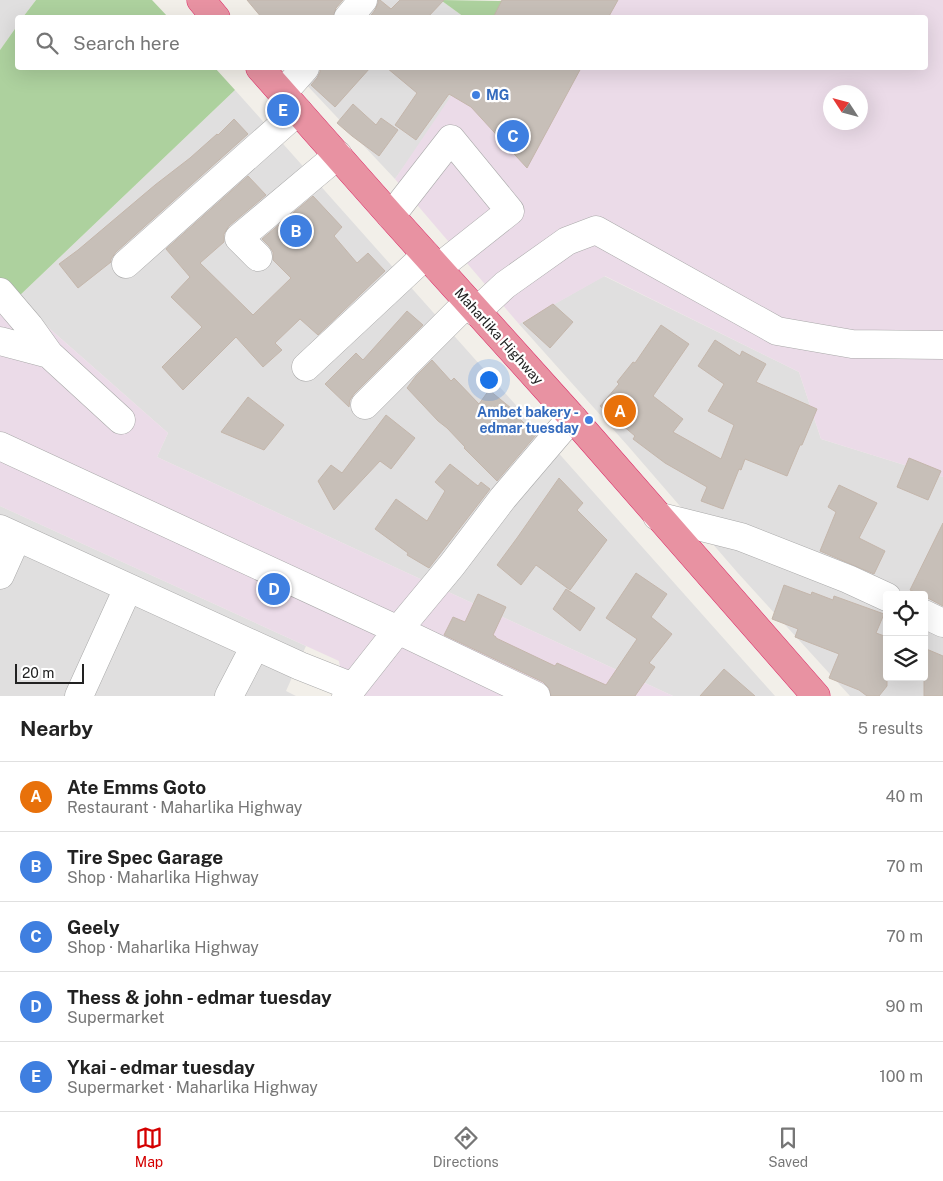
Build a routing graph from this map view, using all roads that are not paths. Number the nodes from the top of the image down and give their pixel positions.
1 (201, 0) edge
2 (363, 0) edge
3 (214, 15) edge
4 (350, 15) edge
5 (262, 70) edge
6 (304, 70) edge
7 (290, 102) junction
8 (338, 155) junction
9 (391, 216) junction
10 (258, 257) dead end
11 (432, 262) junction
12 (126, 264) dead end
13 (0, 292) edge
14 (472, 307) junction
15 (0, 341) edge
16 (943, 345) edge
17 (49, 354) junction
18 (306, 367) dead end
19 (365, 405) dead end
20 (572, 417) junction
21 (121, 420) dead end
22 (0, 446) edge
23 (657, 516) junction
24 (9, 533) edge
25 (0, 575) edge
26 (128, 588) junction
27 (883, 595) edge
28 (928, 616) edge
29 (943, 623) edge
30 (398, 630) junction
31 (255, 646) junction
32 (349, 691) edge
33 (78, 696) edge
34 (229, 696) edge
35 (536, 696) edge
36 (816, 696) edge

1 - 3 highway
2 - 4 street
5 - 7 highway, Maharlika Highway
6 - 7 street
7 - 8 highway, Maharlika Highway
7 - 12 street
8 - 9 highway, Maharlika Highway
8 - 10 street
9 - 11 highway, Maharlika Highway
9 - 11 street
11 - 14 highway, Maharlika Highway
11 - 18 street
13 - 17 street
14 - 16 street
14 - 19 street
14 - 20 highway, Maharlika Highway
15 - 17 street
17 - 21 street
20 - 23 highway, Maharlika Highway
20 - 30 street
22 - 30 street
23 - 27 street
23 - 36 highway, Maharlika Highway
24 - 25 street
24 - 26 street
26 - 31 street
26 - 33 street
28 - 29 street
30 - 32 street
30 - 35 street
31 - 32 street
31 - 34 street

